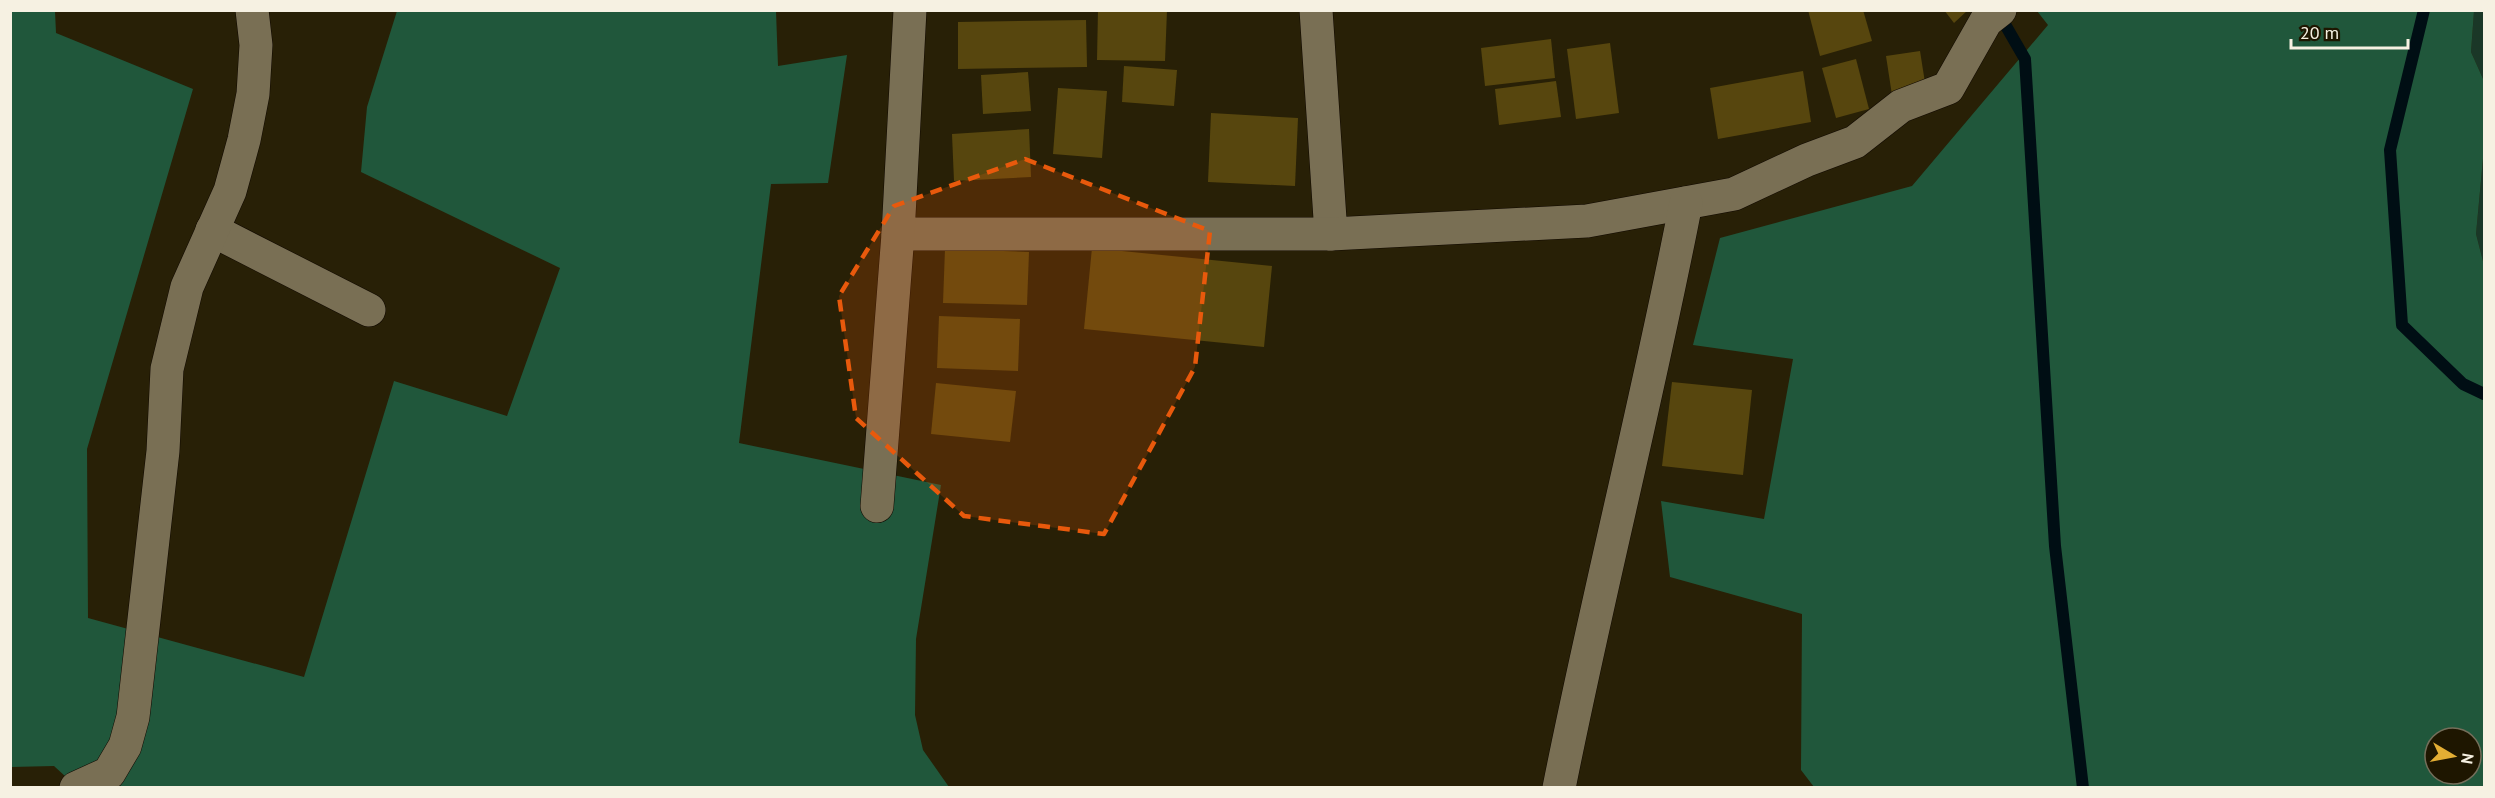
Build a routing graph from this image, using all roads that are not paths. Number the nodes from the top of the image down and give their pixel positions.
1 (252, 10) edge
2 (910, 10) edge
3 (1316, 10) edge
4 (1993, 16) edge
5 (1686, 203) junction
6 (212, 230) junction
7 (898, 234) junction
8 (1332, 234) junction
9 (369, 310) dead end
10 (877, 506) dead end
11 (76, 788) edge
12 (1559, 788) edge

1 - 6 street
2 - 7 street
3 - 8 street
4 - 5 street
5 - 8 street
5 - 12 street
6 - 9 street
6 - 11 street
7 - 8 street
7 - 10 street

